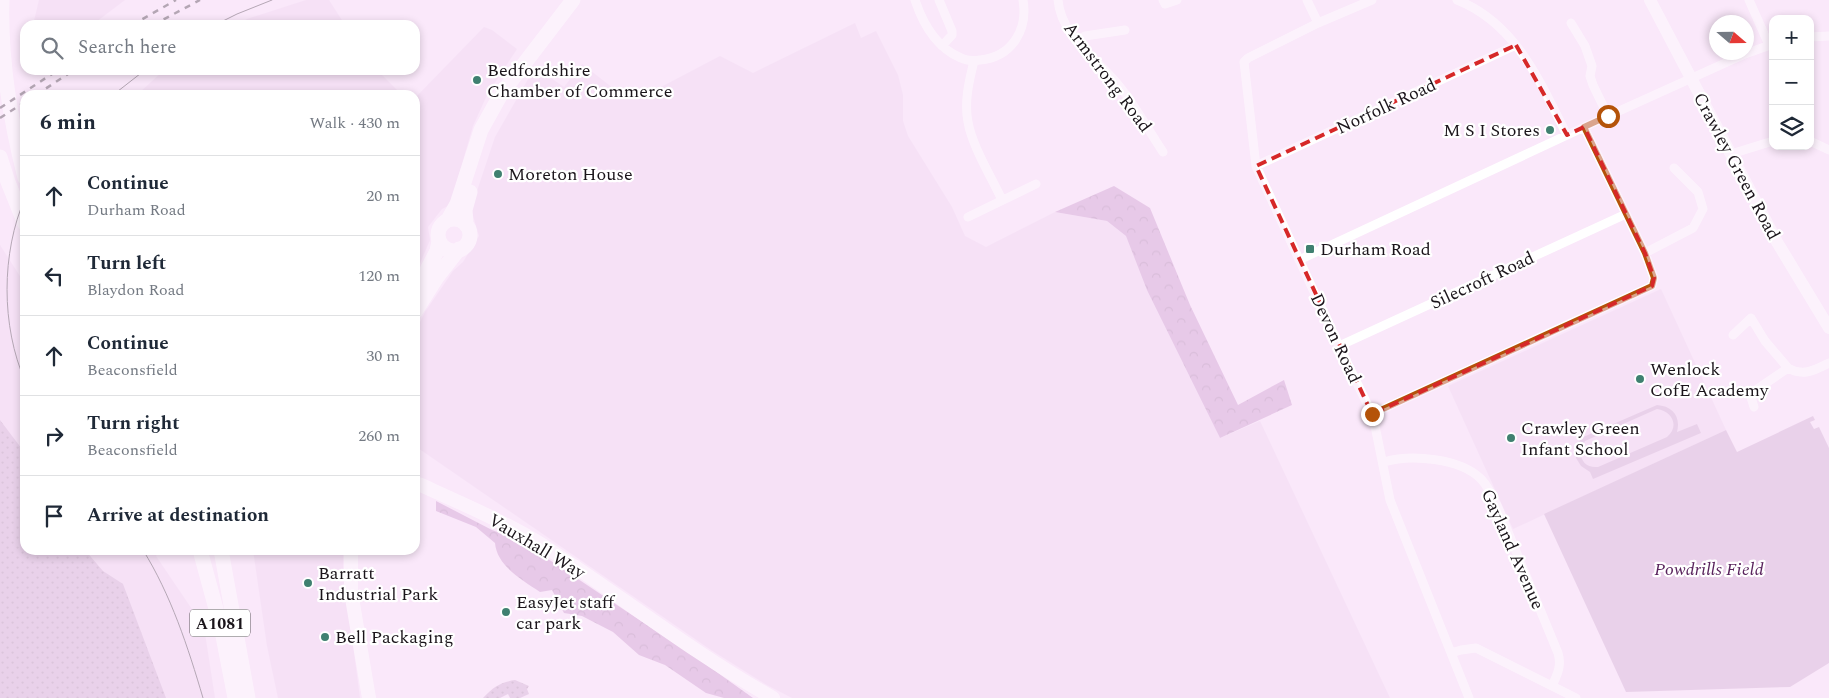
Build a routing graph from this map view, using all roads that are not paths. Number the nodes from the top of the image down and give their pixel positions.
1 (2, 0) edge
2 (573, 0) edge
3 (915, 0) edge
4 (939, 0) edge
5 (1023, 0) edge
6 (1058, 0) edge
7 (1163, 0) edge
8 (1176, 0) edge
9 (1307, 0) edge
10 (1372, 0) edge
11 (1457, 0) edge
12 (1650, 0) edge
13 (1749, 0) edge
14 (1318, 23) junction
15 (1571, 23) dead end
16 (1125, 30) dead end
17 (1829, 36) edge
18 (1814, 37) edge
19 (1769, 40) edge
20 (1076, 41) junction
21 (1516, 45) junction
22 (1769, 45) edge
23 (942, 46) junction
24 (974, 61) junction
25 (1690, 79) junction
26 (490, 116) junction
27 (1608, 116) junction
28 (1584, 127) junction
29 (1567, 135) junction
30 (1769, 142) edge
31 (1814, 143) edge
32 (1829, 150) edge
33 (1163, 152) dead end
34 (20, 154) edge
35 (1731, 154) junction
36 (0, 157) edge
37 (1256, 166) junction
38 (1674, 168) dead end
39 (1036, 184) dead end
40 (1002, 200) junction
41 (20, 212) edge
42 (1626, 214) junction
43 (968, 217) dead end
44 (448, 220) junction
45 (466, 225) junction
46 (439, 241) junction
47 (459, 250) junction
48 (1645, 253) junction
49 (1299, 260) junction
50 (420, 283) edge
51 (420, 304) edge
52 (1829, 328) edge
53 (1733, 335) dead end
54 (1339, 346) junction
55 (1829, 363) edge
56 (1788, 368) junction
57 (1754, 408) dead end
58 (1372, 414) junction
59 (1384, 462) junction
60 (420, 483) edge
61 (201, 555) edge
62 (222, 555) edge
63 (351, 555) edge
64 (1451, 653) junction
65 (1552, 686) junction
66 (236, 698) edge
67 (248, 698) edge
68 (368, 698) edge
69 (773, 698) edge
70 (1469, 698) edge
71 (1576, 698) edge

1 - 34 highway
2 - 26 highway
3 - 23 street
4 - 23 street
5 - 24 street
6 - 20 street, Armstrong Road
7 - 8 street
9 - 14 street
10 - 14 street
11 - 21 street
12 - 25 street, Crawley Green Road
13 - 19 street
14 - 37 street, Devon Road
15 - 27 street
16 - 20 street
17 - 18 street
20 - 33 street, Armstrong Road
21 - 29 street
21 - 37 street, Norfolk Road
22 - 25 street
23 - 24 street
24 - 40 street
25 - 27 street
25 - 35 street, Crawley Green Road
26 - 44 highway
26 - 45 highway
27 - 28 street
28 - 29 street
28 - 42 street
29 - 49 street
30 - 35 street
31 - 32 street
35 - 52 street, Crawley Green Road
36 - 41 highway
37 - 49 street, Devon Road
38 - 48 street
39 - 40 street
40 - 43 street
42 - 48 street
42 - 54 street, Silecroft Road
44 - 45 highway
44 - 46 highway
45 - 47 highway
46 - 47 highway
46 - 50 highway
47 - 51 highway
48 - 58 street
49 - 54 street, Devon Road
53 - 56 street
54 - 58 street, Devon Road
55 - 56 street
56 - 57 street
58 - 59 street, Devon Road
59 - 64 street, Devon Road
59 - 65 street, Gayland Avenue
60 - 69 main road, Vauxhall Way
61 - 66 highway, A1081
62 - 67 highway, A1081
63 - 68 main road
64 - 65 street
64 - 70 street, Devon Road
65 - 71 street

